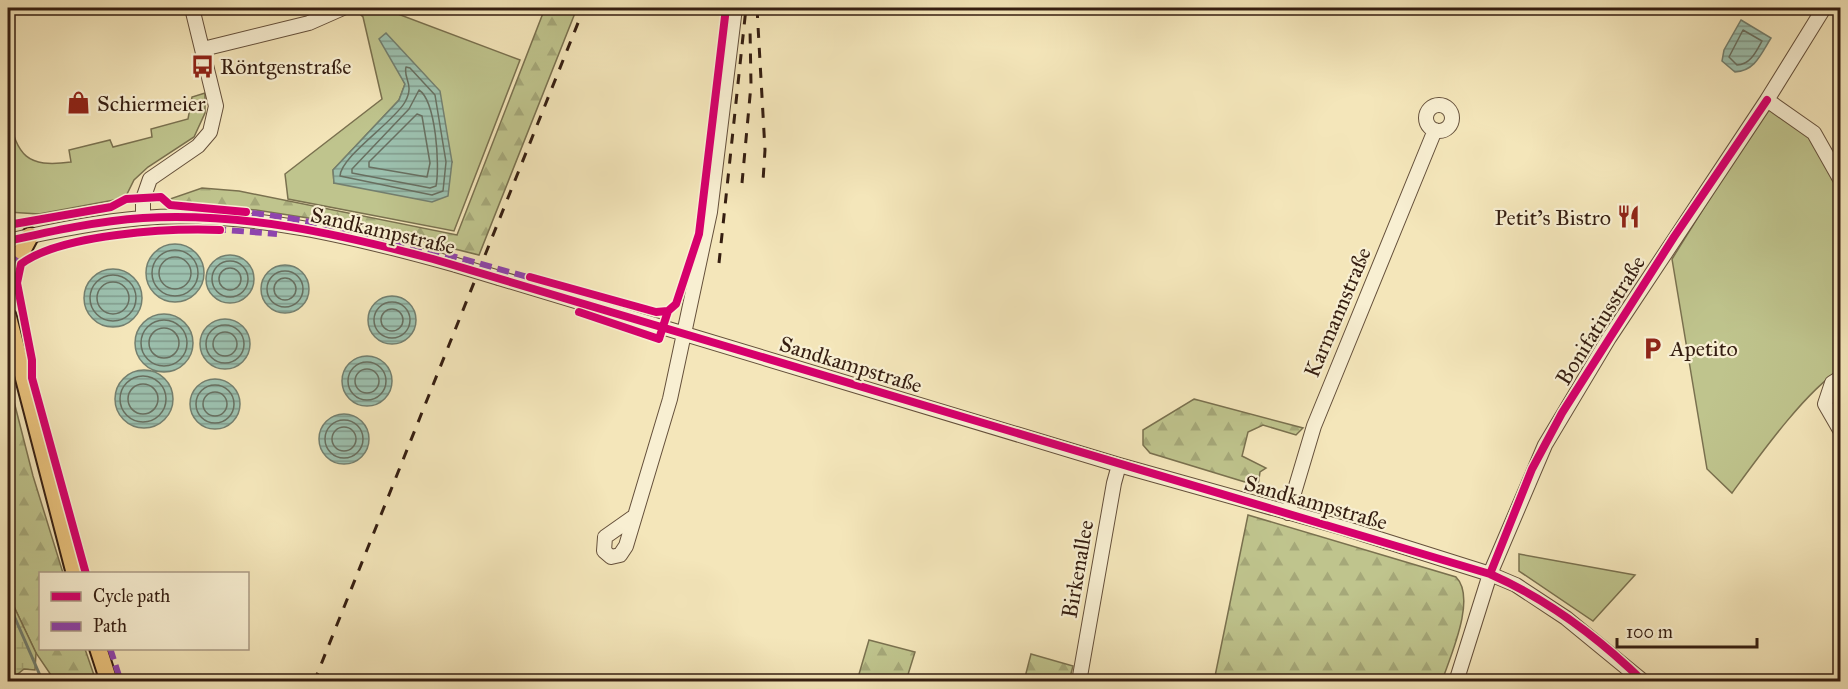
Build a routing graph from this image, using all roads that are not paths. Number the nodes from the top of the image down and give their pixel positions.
1 (192, 8) edge
2 (343, 8) edge
3 (735, 8) edge
4 (1824, 8) edge
5 (203, 49) junction
6 (1767, 100) junction
7 (1435, 130) dead end
8 (1840, 178) edge
9 (143, 218) junction
10 (30, 236) junction
11 (8, 241) edge
12 (8, 292) edge
13 (8, 308) edge
14 (8, 317) edge
15 (684, 332) junction
16 (13, 337) junction
17 (1840, 378) edge
18 (1840, 430) edge
19 (1119, 465) junction
20 (1288, 513) junction
21 (632, 518) dead end
22 (75, 572) edge
23 (1490, 574) junction
24 (99, 650) edge
25 (109, 681) edge
26 (1079, 681) edge
27 (1456, 681) edge
28 (1644, 681) edge

1 - 5 street
2 - 5 street
3 - 15 street
4 - 6 street, Bonifatiusstraße
5 - 9 street
6 - 8 street
6 - 23 street, Bonifatiusstraße
7 - 20 street, Karmannstraße
9 - 10 street, Sandkampstraße
9 - 15 street, Sandkampstraße, bridge
10 - 11 street, Sandkampstraße
10 - 12 main road
13 - 16 main road
14 - 16 main road
15 - 19 street, Sandkampstraße
15 - 21 street
16 - 22 main road
17 - 18 street
19 - 20 street, Sandkampstraße
19 - 26 street, Birkenallee
20 - 23 street, Sandkampstraße
23 - 27 street, Bonifatiusstraße
23 - 28 street, Sandkampstraße
24 - 25 main road

